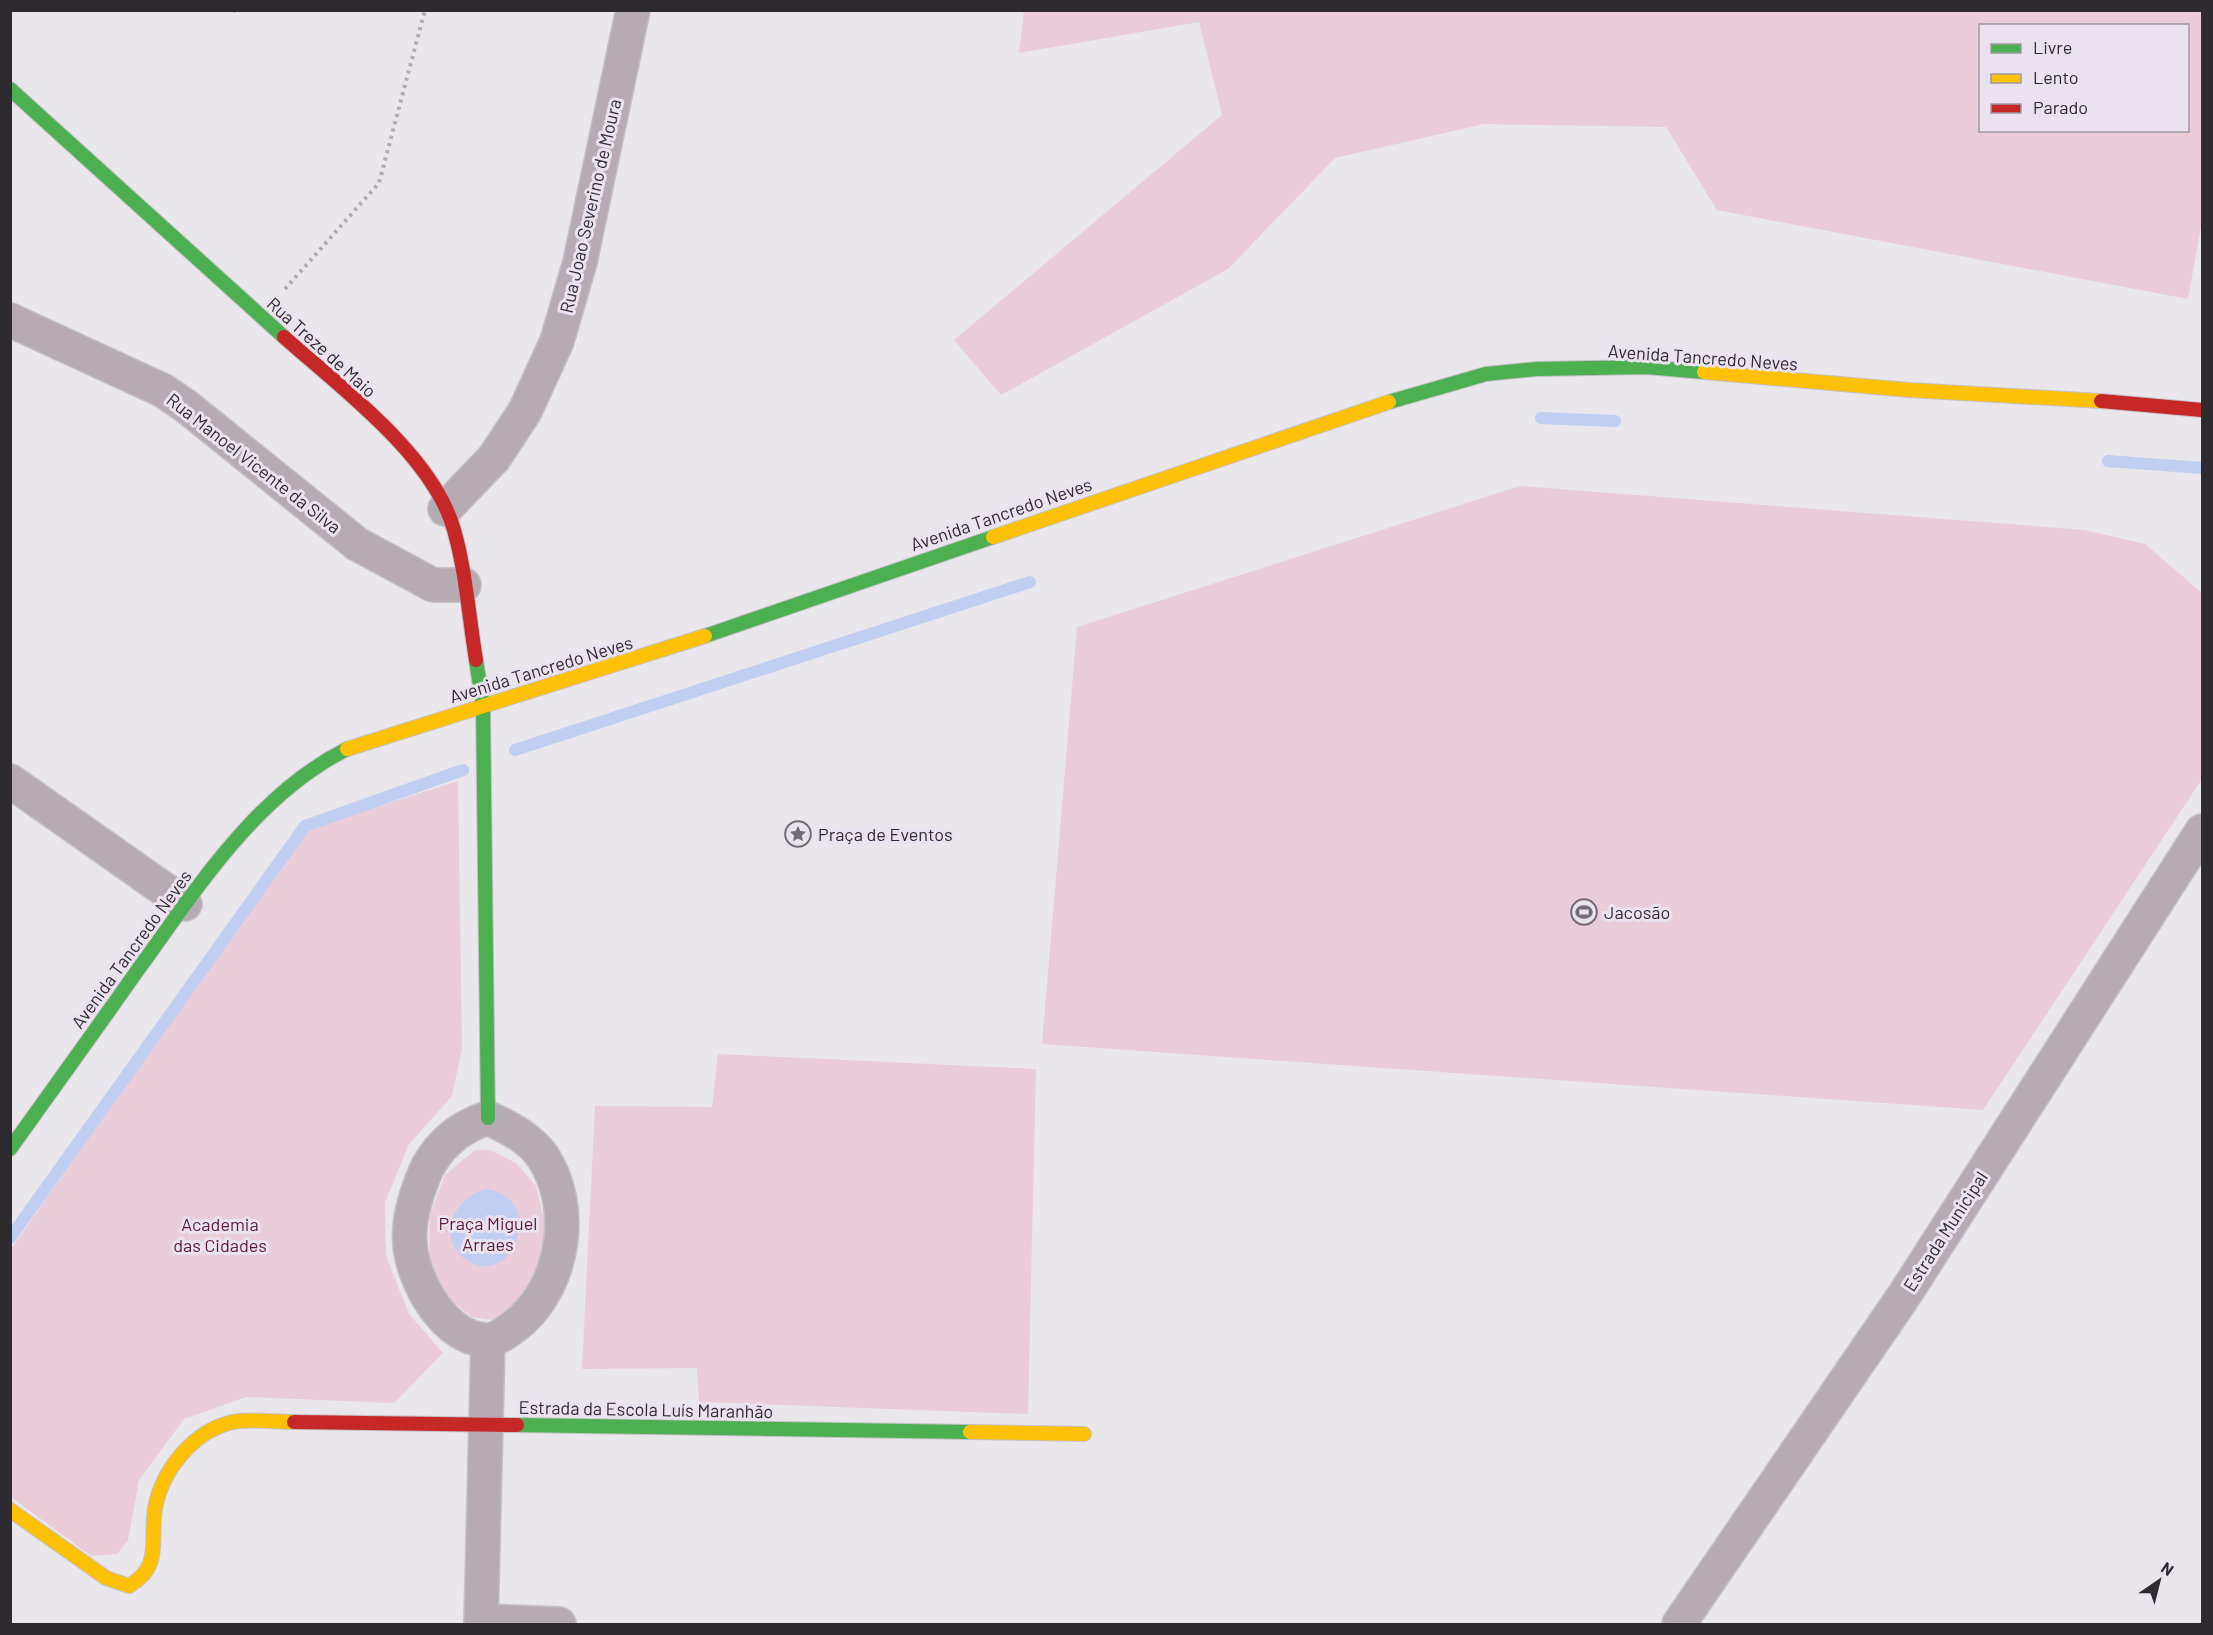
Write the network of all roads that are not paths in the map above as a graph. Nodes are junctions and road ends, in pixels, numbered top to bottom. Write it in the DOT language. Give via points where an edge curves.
graph roads {
  1 [pos="633,10"];
  2 [pos="10,89"];
  3 [pos="10,320"];
  4 [pos="2202,410"];
  5 [pos="445,509"];
  6 [pos="464,585"];
  7 [pos="483,706"];
  8 [pos="10,781"];
  9 [pos="2202,831"];
  10 [pos="185,904"];
  11 [pos="488,1118"];
  12 [pos="11,1146"];
  13 [pos="488,1340"];
  14 [pos="488,1425"];
  15 [pos="1084,1434"];
  16 [pos="10,1510"];
  17 [pos="481,1623"];
  18 [pos="559,1624"];
  19 [pos="1679,1624"];
  1 -- 5 [label="street, Rua Joao Severino de Moura" via="580,262 557,341 525,411 494,459"];
  2 -- 5 [label="street, Rua Treze de Maio" via="384,427 432,480"];
  3 -- 6 [label="street, Rua Manoel Vicente da Silva" via="164,391 357,544 433,585"];
  4 -- 7 [label="street, Avenida Tancredo Neves" via="1646,367 1486,374 1382,404 695,639"];
  5 -- 6 [label="street, Rua Treze de Maio" via="454,529"];
  6 -- 7 [label="street, Rua Treze de Maio"];
  7 -- 10 [label="street, Avenida Tancredo Neves" via="346,749 311,770 275,798"];
  7 -- 11 [label="street, Rua Treze de Maio"];
  8 -- 10 [label="street"];
  9 -- 19 [label="street, Estrada Municipal" via="1905,1294"];
  10 -- 12 [label="street, Avenida Tancredo Neves"];
  11 -- 13 [label="street" via="517,1132 542,1156 560,1197 562,1224 561,1248 547,1285 530,1312 510,1330"];
  11 -- 13 [label="street" via="468,1124 445,1143 425,1171 409,1217 418,1280 440,1318 466,1335"];
  13 -- 14 [label="street"];
  14 -- 15 [label="street, Estrada da Escola Luís Maranhão"];
  14 -- 16 [label="street, Estrada da Escola Luís Maranhão" via="238,1421 210,1430 185,1447 167,1477 155,1503 151,1567 142,1580 129,1586 106,1578"];
  14 -- 17 [label="street"];
  17 -- 18 [label="street"];
}
